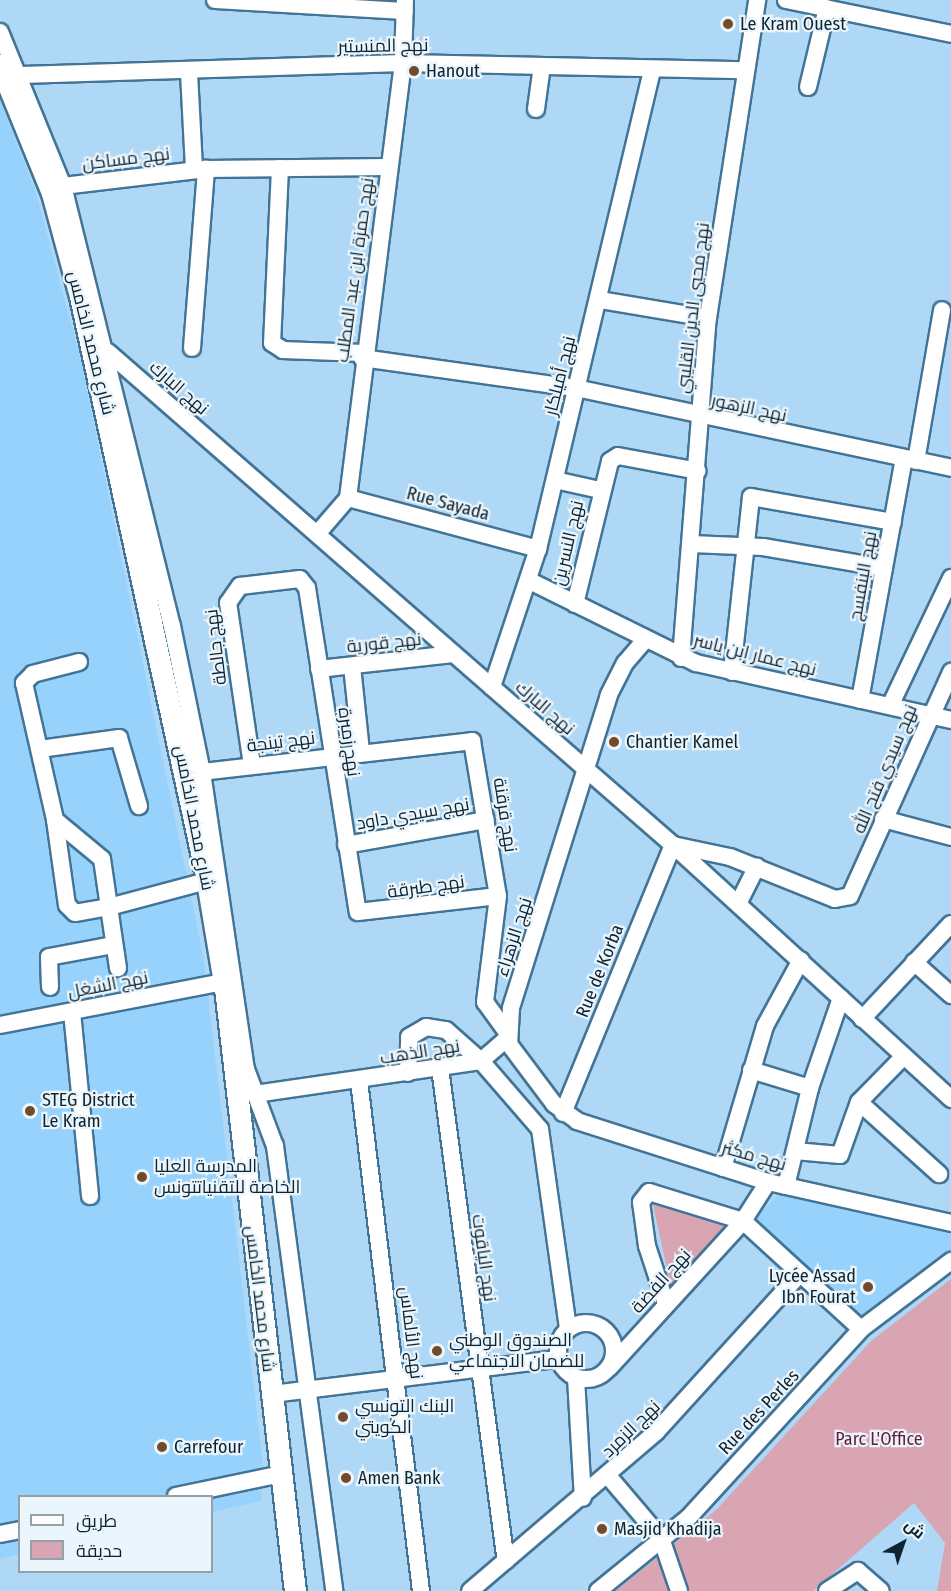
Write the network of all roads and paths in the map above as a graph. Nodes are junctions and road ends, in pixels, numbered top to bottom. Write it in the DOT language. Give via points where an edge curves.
graph roads {
  1 [pos="215,0"];
  2 [pos="757,0"];
  3 [pos="786,0"];
  4 [pos="405,5"];
  5 [pos="825,5"];
  6 [pos="0,32"];
  7 [pos="951,34"];
  8 [pos="403,63"];
  9 [pos="0,65"];
  10 [pos="542,66"];
  11 [pos="652,70"];
  12 [pos="745,70"];
  13 [pos="189,73"];
  14 [pos="21,75"];
  15 [pos="808,87"];
  16 [pos="536,109"];
  17 [pos="388,167"];
  18 [pos="280,168"];
  19 [pos="200,170"];
  20 [pos="63,186"];
  21 [pos="600,300"];
  22 [pos="942,310"];
  23 [pos="708,318"];
  24 [pos="192,348"];
  25 [pos="108,352"];
  26 [pos="363,356"];
  27 [pos="576,388"];
  28 [pos="701,418"];
  29 [pos="910,460"];
  30 [pos="951,468"];
  31 [pos="698,471"];
  32 [pos="555,480"];
  33 [pos="600,490"];
  34 [pos="348,498"];
  35 [pos="893,522"];
  36 [pos="317,534"];
  37 [pos="691,544"];
  38 [pos="742,546"];
  39 [pos="538,549"];
  40 [pos="884,568"];
  41 [pos="297,578"];
  42 [pos="951,578"];
  43 [pos="530,581"];
  44 [pos="575,604"];
  45 [pos="645,640"];
  46 [pos="453,654"];
  47 [pos="681,658"];
  48 [pos="79,662"];
  49 [pos="352,666"];
  50 [pos="319,669"];
  51 [pos="732,672"];
  52 [pos="951,672"];
  53 [pos="492,687"];
  54 [pos="860,700"];
  55 [pos="890,706"];
  56 [pos="928,715"];
  57 [pos="951,720"];
  58 [pos="471,741"];
  59 [pos="40,749"];
  60 [pos="361,752"];
  61 [pos="331,756"];
  62 [pos="252,765"];
  63 [pos="588,771"];
  64 [pos="202,772"];
  65 [pos="139,806"];
  66 [pos="883,819"];
  67 [pos="56,820"];
  68 [pos="486,820"];
  69 [pos="951,837"];
  70 [pos="346,845"];
  71 [pos="674,845"];
  72 [pos="757,866"];
  73 [pos="207,881"];
  74 [pos="498,896"];
  75 [pos="738,904"];
  76 [pos="109,907"];
  77 [pos="360,914"];
  78 [pos="951,924"];
  79 [pos="114,945"];
  80 [pos="801,960"];
  81 [pos="914,962"];
  82 [pos="118,968"];
  83 [pos="224,982"];
  84 [pos="50,987"];
  85 [pos="951,995"];
  86 [pos="841,998"];
  87 [pos="72,1012"];
  88 [pos="862,1019"];
  89 [pos="0,1025"];
  90 [pos="507,1035"];
  91 [pos="904,1056"];
  92 [pos="481,1061"];
  93 [pos="440,1068"];
  94 [pos="751,1070"];
  95 [pos="408,1073"];
  96 [pos="359,1081"];
  97 [pos="810,1088"];
  98 [pos="255,1094"];
  99 [pos="951,1099"];
  100 [pos="859,1102"];
  101 [pos="558,1108"];
  102 [pos="537,1123"];
  103 [pos="795,1151"];
  104 [pos="723,1168"];
  105 [pos="939,1174"];
  106 [pos="768,1182"];
  107 [pos="786,1186"];
  108 [pos="90,1196"];
  109 [pos="743,1221"];
  110 [pos="951,1223"];
  111 [pos="951,1261"];
  112 [pos="800,1274"];
  113 [pos="666,1304"];
  114 [pos="568,1328"];
  115 [pos="861,1329"];
  116 [pos="558,1359"];
  117 [pos="609,1368"];
  118 [pos="480,1370"];
  119 [pos="576,1378"];
  120 [pos="397,1379"];
  121 [pos="309,1390"];
  122 [pos="272,1395"];
  123 [pos="281,1474"];
  124 [pos="609,1477"];
  125 [pos="185,1495"];
  126 [pos="583,1498"];
  127 [pos="18,1530"];
  128 [pos="0,1534"];
  129 [pos="662,1538"];
  130 [pos="506,1561"];
  131 [pos="295,1591"];
  132 [pos="334,1591"];
  133 [pos="421,1591"];
  134 [pos="470,1591"];
  135 [pos="598,1591"];
  136 [pos="679,1591"];
  137 [pos="827,1591"];
  138 [pos="881,1591"];
  1 -- 4 [label="street"];
  2 -- 12 [label="street, نهج محيي الدين القليبي"];
  3 -- 5 [label="street"];
  4 -- 8 [label="street, نهج حمزة ابن عبد المطلب"];
  5 -- 7 [label="street"];
  5 -- 15 [label="street"];
  6 -- 14 [label="street"];
  8 -- 10 [label="street, نهج المنستير"];
  8 -- 13 [label="street, نهج المنستير"];
  8 -- 17 [label="street, نهج حمزة ابن عبد المطلب"];
  9 -- 73 [label="main road, شارع محمد الخامس" via="52,193 80,296"];
  10 -- 11 [label="street, نهج المنستير"];
  10 -- 16 [label="street"];
  11 -- 12 [label="street, نهج المنستير"];
  11 -- 21 [label="street, نهج أميلكار"];
  12 -- 23 [label="street, نهج محيي الدين القليبي"];
  13 -- 14 [label="street, نهج المنستير"];
  13 -- 19 [label="street"];
  14 -- 20 [label="street"];
  17 -- 18 [label="street, نهج مساكن"];
  17 -- 26 [label="street, نهج حمزة ابن عبد المطلب"];
  18 -- 19 [label="street, نهج مساكن"];
  18 -- 26 [label="street, نهج الزهور" via="272,344 283,350"];
  19 -- 20 [label="street, نهج مساكن"];
  19 -- 24 [label="street"];
  20 -- 25 [label="street"];
  21 -- 23 [label="street"];
  21 -- 27 [label="street, نهج أميلكار"];
  22 -- 29 [label="street, نهج البنفسج"];
  23 -- 28 [label="street, نهج محيي الدين القليبي"];
  25 -- 36 [label="street, نهج البارك"];
  25 -- 64 [label="street"];
  26 -- 27 [label="street, نهج الزهور"];
  26 -- 34 [label="street, نهج حمزة ابن عبد المطلب"];
  27 -- 28 [label="street, نهج الزهور"];
  27 -- 32 [label="street, نهج أميلكار"];
  28 -- 29 [label="street, نهج الزهور"];
  28 -- 31 [label="street, نهج محيي الدين القليبي"];
  29 -- 30 [label="street, نهج الزهور"];
  29 -- 35 [label="street, نهج البنفسج"];
  31 -- 33 [label="street, نهج النسرين" via="618,456 608,465"];
  31 -- 37 [label="street, نهج محيي الدين القليبي"];
  32 -- 33 [label="street"];
  32 -- 39 [label="street, نهج أميلكار"];
  33 -- 44 [label="street, نهج النسرين"];
  34 -- 36 [label="street"];
  34 -- 39 [label="street, Rue Sayada"];
  35 -- 38 [label="street" via="755,496 747,505"];
  35 -- 40 [label="street, نهج البنفسج"];
  36 -- 46 [label="street, نهج البارك"];
  37 -- 38 [label="street"];
  37 -- 47 [label="street, نهج محيي الدين القليبي"];
  38 -- 40 [label="street"];
  38 -- 51 [label="street" via="741,618"];
  39 -- 43 [label="street, نهج أميلكار"];
  40 -- 54 [label="street, نهج البنفسج"];
  41 -- 50 [label="street, نهج زمبرة" via="307,588"];
  41 -- 62 [label="street, نهج جالطة" via="240,586 228,603"];
  42 -- 55 [label="street"];
  43 -- 44 [label="street, نهج عمار إبن ياسر"];
  43 -- 53 [label="street, نهج أميلكار"];
  44 -- 45 [label="street, نهج عمار إبن ياسر"];
  45 -- 47 [label="street, نهج عمار إبن ياسر"];
  45 -- 63 [label="street, نهج الزهراء" via="616,678"];
  46 -- 49 [label="street, نهج قورية"];
  46 -- 53 [label="street, نهج البارك"];
  47 -- 51 [label="street, نهج عمار إبن ياسر"];
  48 -- 59 [label="street" via="33,674 24,683"];
  49 -- 50 [label="street, نهج قورية"];
  49 -- 60 [label="street"];
  50 -- 61 [label="street, نهج زمبرة"];
  51 -- 54 [label="street, نهج عمار إبن ياسر"];
  52 -- 56 [label="street, نهج سيدي فتح الله"];
  53 -- 63 [label="street, نهج البارك"];
  54 -- 55 [label="street, نهج عمار إبن ياسر"];
  55 -- 56 [label="street, نهج عمار إبن ياسر"];
  56 -- 57 [label="street, نهج عمار إبن ياسر"];
  56 -- 66 [label="street, نهج سيدي فتح الله"];
  58 -- 60 [label="street, نهج تينجة"];
  58 -- 68 [label="street, نهج قرقنة"];
  59 -- 65 [label="street" via="119,738"];
  59 -- 67 [label="street"];
  60 -- 61 [label="street, نهج تينجة"];
  61 -- 62 [label="street, نهج تينجة"];
  61 -- 70 [label="street, نهج زمبرة"];
  62 -- 64 [label="street, نهج تينجة"];
  63 -- 71 [label="street, نهج البارك"];
  63 -- 90 [label="street, نهج الزهراء"];
  64 -- 98 [label="street" via="245,1065"];
  66 -- 69 [label="street"];
  66 -- 72 [label="street, نهج سيدي فتح الله" via="850,896 835,900"];
  67 -- 76 [label="street" via="102,859"];
  67 -- 76 [label="street" via="70,910"];
  68 -- 70 [label="street, نهج سيدي داود"];
  68 -- 74 [label="street, نهج قرقنة"];
  70 -- 77 [label="street, نهج زمبرة"];
  71 -- 72 [label="street"];
  71 -- 75 [label="street, نهج البارك"];
  71 -- 101 [label="street, Rue de Korba"];
  72 -- 75 [label="street"];
  73 -- 76 [label="street"];
  73 -- 83 [label="main road, شارع محمد الخامس"];
  74 -- 77 [label="street, نهج طبرقة"];
  74 -- 90 [label="street, نهج قرقنة" via="485,998"];
  75 -- 80 [label="street, نهج البارك"];
  76 -- 79 [label="street"];
  78 -- 81 [label="street"];
  79 -- 82 [label="street"];
  79 -- 84 [label="street" via="48,957"];
  80 -- 86 [label="street, نهج البارك"];
  80 -- 94 [label="street" via="765,1026"];
  81 -- 85 [label="street"];
  81 -- 88 [label="street"];
  83 -- 87 [label="street, نهج الشغل"];
  83 -- 122 [label="main road, شارع محمد الخامس"];
  86 -- 88 [label="street, نهج البارك"];
  86 -- 97 [label="street"];
  87 -- 89 [label="street, نهج الشغل"];
  87 -- 108 [label="street"];
  88 -- 91 [label="street, نهج البارك"];
  90 -- 92 [label="street"];
  90 -- 101 [label="street"];
  91 -- 99 [label="street, نهج البارك"];
  91 -- 100 [label="street"];
  92 -- 93 [label="street, نهج الذهب"];
  92 -- 95 [label="street" via="446,1030 426,1027 409,1037"];
  92 -- 102 [label="street, نهج الذهب"];
  93 -- 95 [label="street, نهج الذهب"];
  93 -- 118 [label="street, نهج الياقوت"];
  94 -- 97 [label="street"];
  94 -- 104 [label="street"];
  95 -- 96 [label="street, نهج الذهب"];
  96 -- 98 [label="street, نهج الذهب"];
  96 -- 120 [label="street, نهج الألماس"];
  97 -- 103 [label="street"];
  98 -- 121 [label="street" via="275,1146"];
  100 -- 103 [label="street" via="840,1155"];
  100 -- 105 [label="street"];
  101 -- 102 [label="street, Rue de Korba"];
  101 -- 104 [label="street, نهج مكثر"];
  102 -- 114 [label="street"];
  103 -- 107 [label="street"];
  104 -- 106 [label="street, نهج مكثر"];
  106 -- 107 [label="street, نهج مكثر"];
  106 -- 109 [label="street, نهج الفضة"];
  107 -- 110 [label="street, نهج مكثر"];
  109 -- 112 [label="street"];
  109 -- 113 [label="street, نهج الفضة"];
  109 -- 113 [label="street" via="655,1191 644,1196 646,1246"];
  111 -- 115 [label="street, Rue des Perles"];
  112 -- 115 [label="street"];
  112 -- 124 [label="street, نهج الزمرد" via="697,1392"];
  113 -- 117 [label="street, نهج الفضة"];
  114 -- 116 [label="street" via="558,1342"];
  114 -- 117 [label="street" via="583,1322 605,1330 615,1353"];
  115 -- 129 [label="street, Rue des Perles" via="695,1511"];
  116 -- 118 [label="street"];
  116 -- 119 [label="street"];
  117 -- 119 [label="street" via="598,1377"];
  118 -- 120 [label="street"];
  118 -- 130 [label="street, نهج الياقوت"];
  119 -- 126 [label="street"];
  120 -- 121 [label="street"];
  120 -- 133 [label="street, نهج الألماس"];
  121 -- 122 [label="street"];
  121 -- 132 [label="street"];
  122 -- 123 [label="main road, شارع محمد الخامس"];
  123 -- 125 [label="street"];
  123 -- 131 [label="main road, شارع محمد الخامس"];
  124 -- 126 [label="street, نهج الزمرد"];
  124 -- 129 [label="street"];
  126 -- 130 [label="street, نهج الزمرد"];
  127 -- 128 [label="street"];
  129 -- 135 [label="street, Rue des Perles"];
  129 -- 136 [label="street"];
  130 -- 134 [label="street, نهج الزمرد"];
  137 -- 138 [label="street" via="858,1571"];
}
